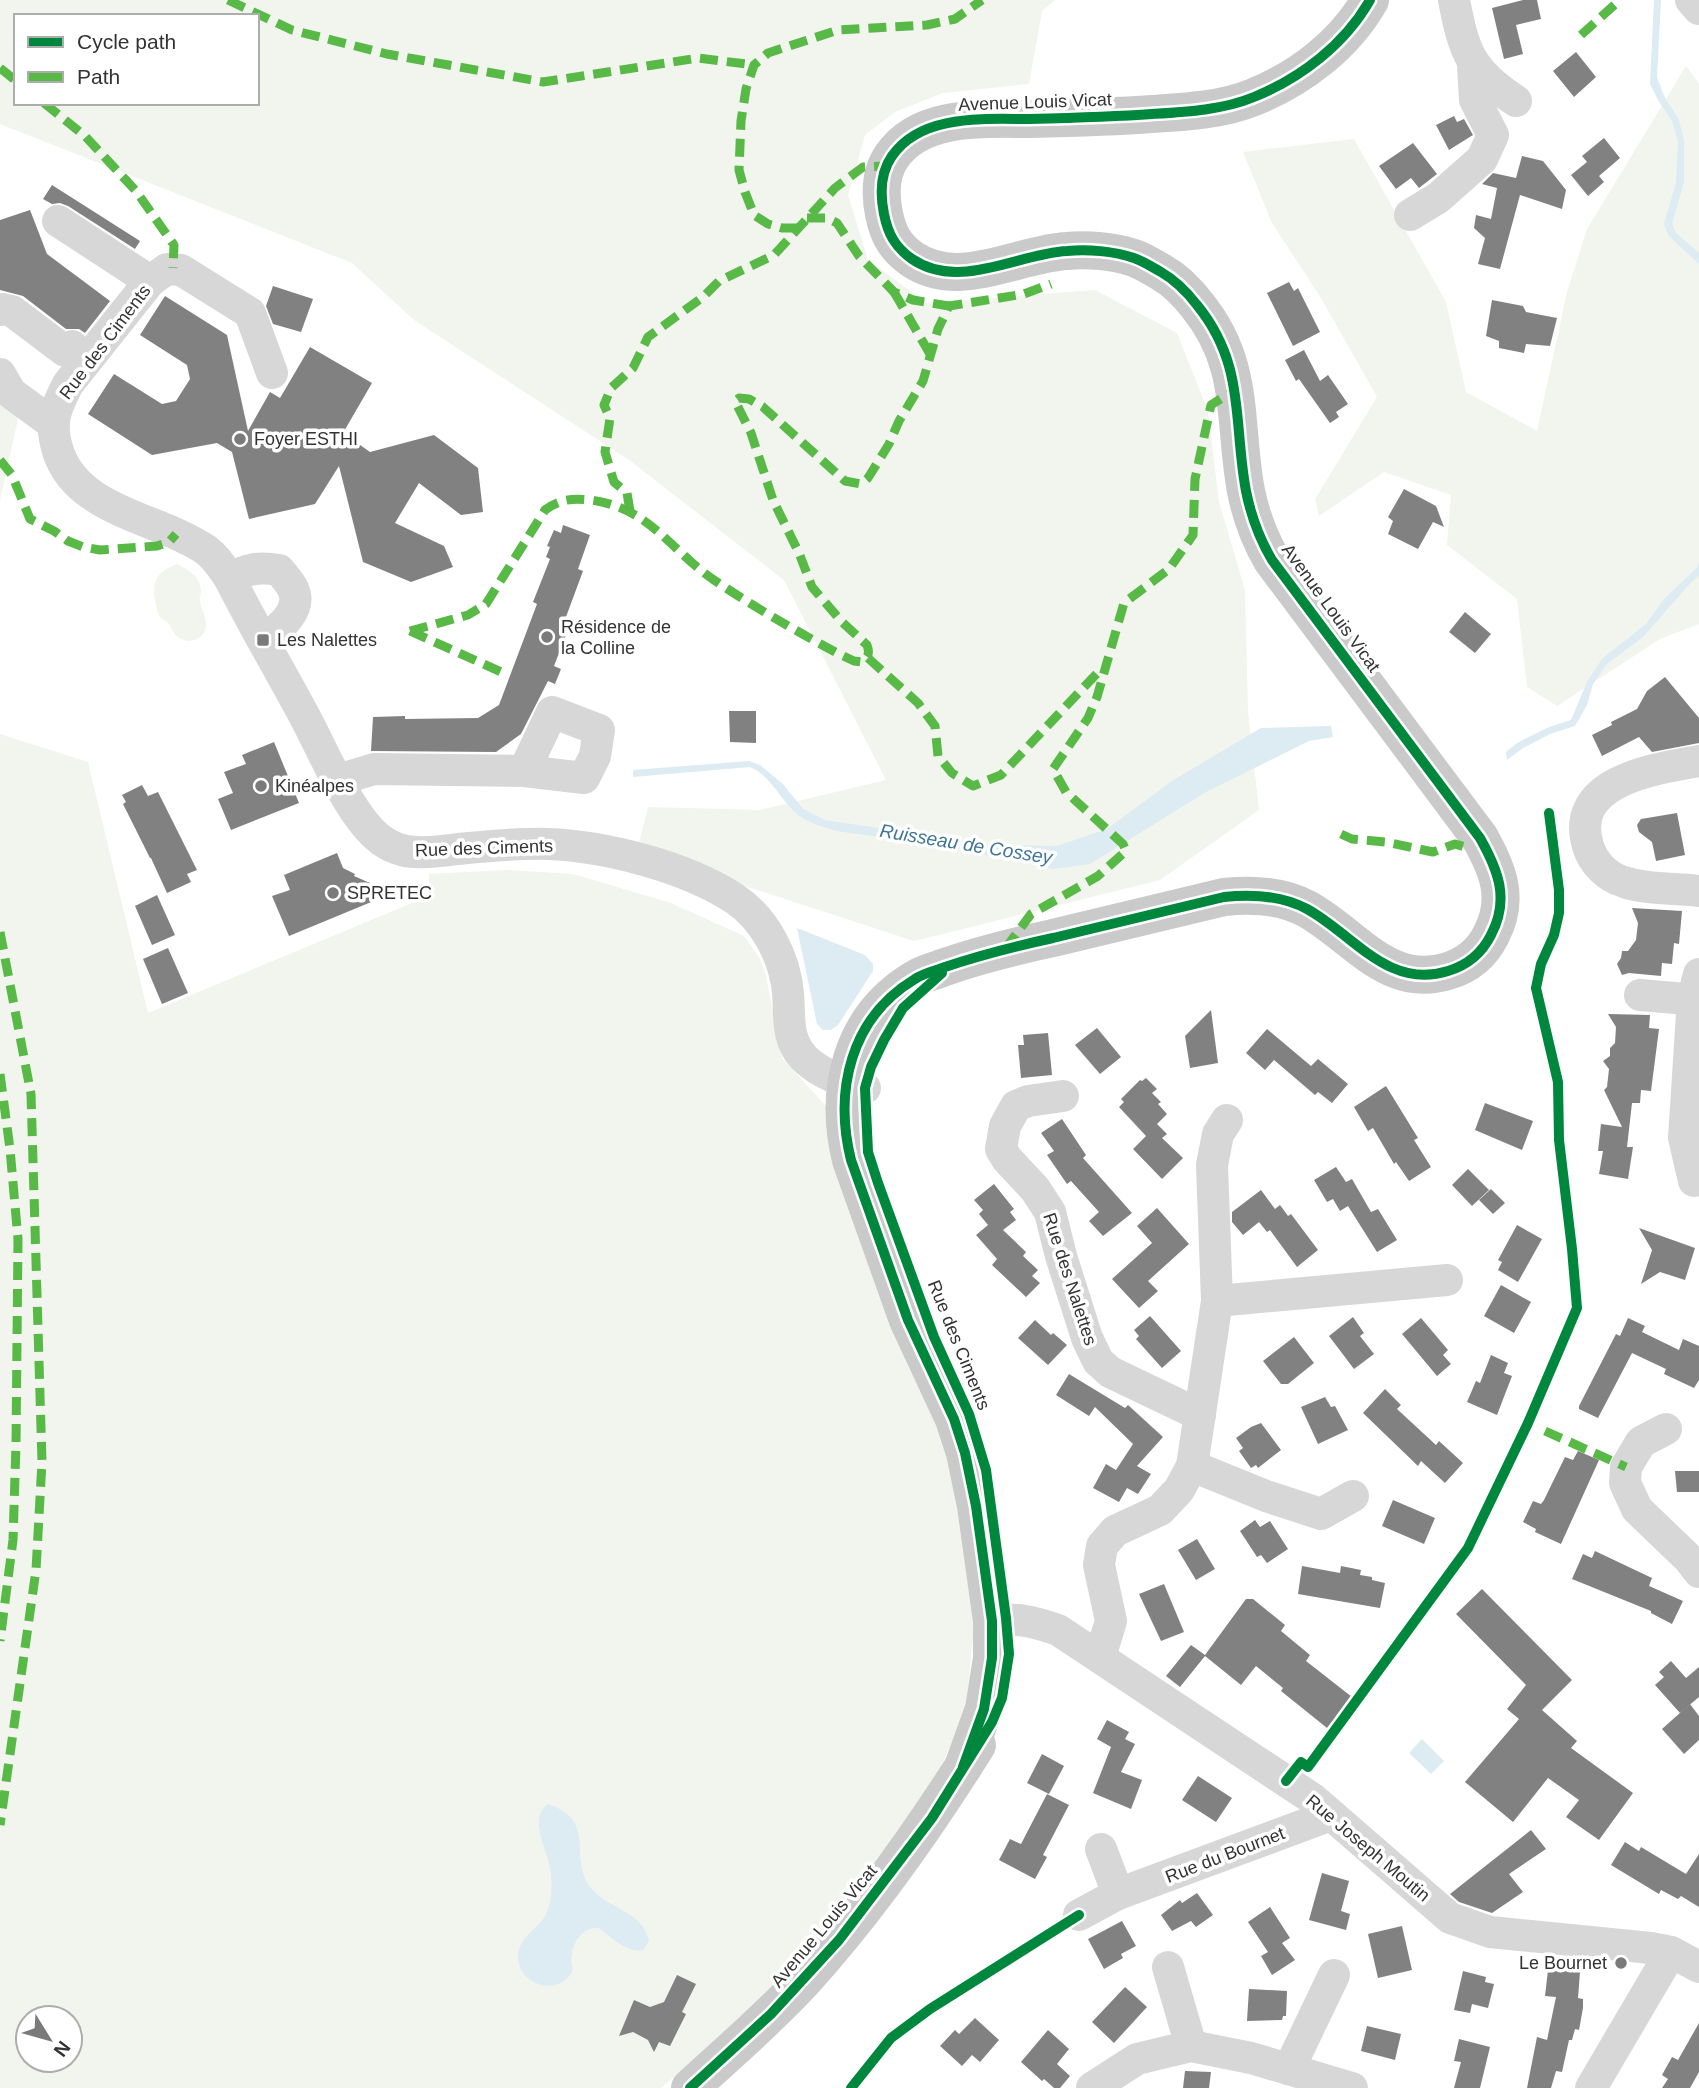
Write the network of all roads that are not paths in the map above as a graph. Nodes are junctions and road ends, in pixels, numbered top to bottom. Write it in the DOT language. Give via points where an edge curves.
graph roads {
  1 [pos="1370,0"];
  2 [pos="1454,0"];
  3 [pos="1692,0"];
  4 [pos="1699,9"];
  5 [pos="1473,65"];
  6 [pos="1516,101"];
  7 [pos="1410,215"];
  8 [pos="58,221"];
  9 [pos="150,281"];
  10 [pos="271,373"];
  11 [pos="0,374"];
  12 [pos="52,423"];
  13 [pos="230,579"];
  14 [pos="263,640"];
  15 [pos="1699,761"];
  16 [pos="524,771"];
  17 [pos="338,780"];
  18 [pos="1699,891"];
  19 [pos="1697,990"];
  20 [pos="1640,995"];
  21 [pos="856,1085"];
  22 [pos="1063,1096"];
  23 [pos="1227,1120"];
  24 [pos="1695,1181"];
  25 [pos="1447,1280"];
  26 [pos="1217,1301"];
  27 [pos="1200,1415"];
  28 [pos="1666,1430"];
  29 [pos="1192,1466"];
  30 [pos="1353,1496"];
  31 [pos="1699,1573"];
  32 [pos="999,1620"];
  33 [pos="1100,1657"];
  34 [pos="1331,1815"];
  35 [pos="1101,1849"];
  36 [pos="1118,1894"];
  37 [pos="1079,1915"];
  38 [pos="1671,1952"];
  39 [pos="1168,1967"];
  40 [pos="1699,1967"];
  41 [pos="1334,1975"];
  42 [pos="1191,2046"];
  43 [pos="1289,2069"];
  44 [pos="690,2088"];
  45 [pos="1092,2088"];
  46 [pos="1352,2088"];
  47 [pos="1591,2088"];
  1 -- 21 [label="main road, Avenue Louis Vicat" via="1336,44 1297,75 1253,98 1197,111 943,123 906,139 886,166 880,194 887,232 897,247 940,272 973,272 1067,251 1097,252 1133,257 1187,291 1225,347 1236,389 1254,526 1272,560 1480,838 1496,866 1501,896 1494,931 1474,959 1441,974 1419,975 1380,963 1306,908 1247,895 1035,942 952,965 903,1008"];
  2 -- 5 [label="street" via="1461,37"];
  3 -- 4 [label="street"];
  5 -- 6 [label="street" via="1491,85"];
  5 -- 7 [label="street" via="1475,100 1493,135 1482,159"];
  8 -- 9 [label="street"];
  9 -- 10 [label="street, Rue des Ciments" via="167,269 181,270 250,313"];
  9 -- 12 [label="street, Rue des Ciments" via="68,384"];
  11 -- 12 [label="street" via="11,393"];
  12 -- 13 [label="street, Rue des Ciments" via="61,462 76,482 101,501 205,550"];
  13 -- 14 [label="street, Rue des Ciments"];
  13 -- 14 [label="street" via="260,567 279,570 293,587 292,614"];
  14 -- 17 [label="street, Rue des Ciments"];
  15 -- 18 [label="street" via="1652,770 1609,786 1597,797 1585,826 1590,853 1609,876 1641,886"];
  16 -- 17 [label="street" via="374,769"];
  17 -- 21 [label="street, Rue des Ciments" via="366,826 397,849 415,852 549,844 600,851 715,887 737,900 768,933 788,992 789,1029 795,1046 815,1068"];
  19 -- 20 [label="street"];
  19 -- 24 [label="street" via="1684,1138"];
  21 -- 32 [label="main road, Rue des Ciments" via="878,1183 981,1450"];
  22 -- 27 [label="street, Rue des Nalettes" via="1016,1105 1005,1126 1001,1149 1050,1212 1083,1326 1098,1361 1110,1372"];
  23 -- 26 [label="street" via="1218,1134 1212,1165"];
  25 -- 26 [label="street"];
  26 -- 27 [label="street"];
  27 -- 29 [label="street"];
  28 -- 31 [label="street" via="1641,1442 1626,1467 1625,1483 1637,1509"];
  29 -- 30 [label="street" via="1321,1514"];
  29 -- 33 [label="street" via="1179,1490 1160,1510 1115,1531 1102,1546 1099,1565 1111,1621"];
  32 -- 33 [label="street, Rue Joseph Moutin" via="1031,1620 1058,1630"];
  32 -- 44 [label="main road, Avenue Louis Vicat" via="984,1709 963,1767 910,1848 839,1940 771,2014"];
  33 -- 34 [label="street, Rue Joseph Moutin"];
  34 -- 36 [label="street, Rue du Bournet"];
  34 -- 38 [label="street, Rue Joseph Moutin" via="1450,1918 1490,1932"];
  35 -- 36 [label="street"];
  36 -- 37 [label="street, Rue du Bournet"];
  38 -- 40 [label="street, Rue Joseph Moutin"];
  38 -- 47 [label="street"];
  39 -- 42 [label="street"];
  41 -- 43 [label="street"];
  42 -- 43 [label="street"];
  42 -- 45 [label="street" via="1137,2059"];
  43 -- 46 [label="street"];
}
